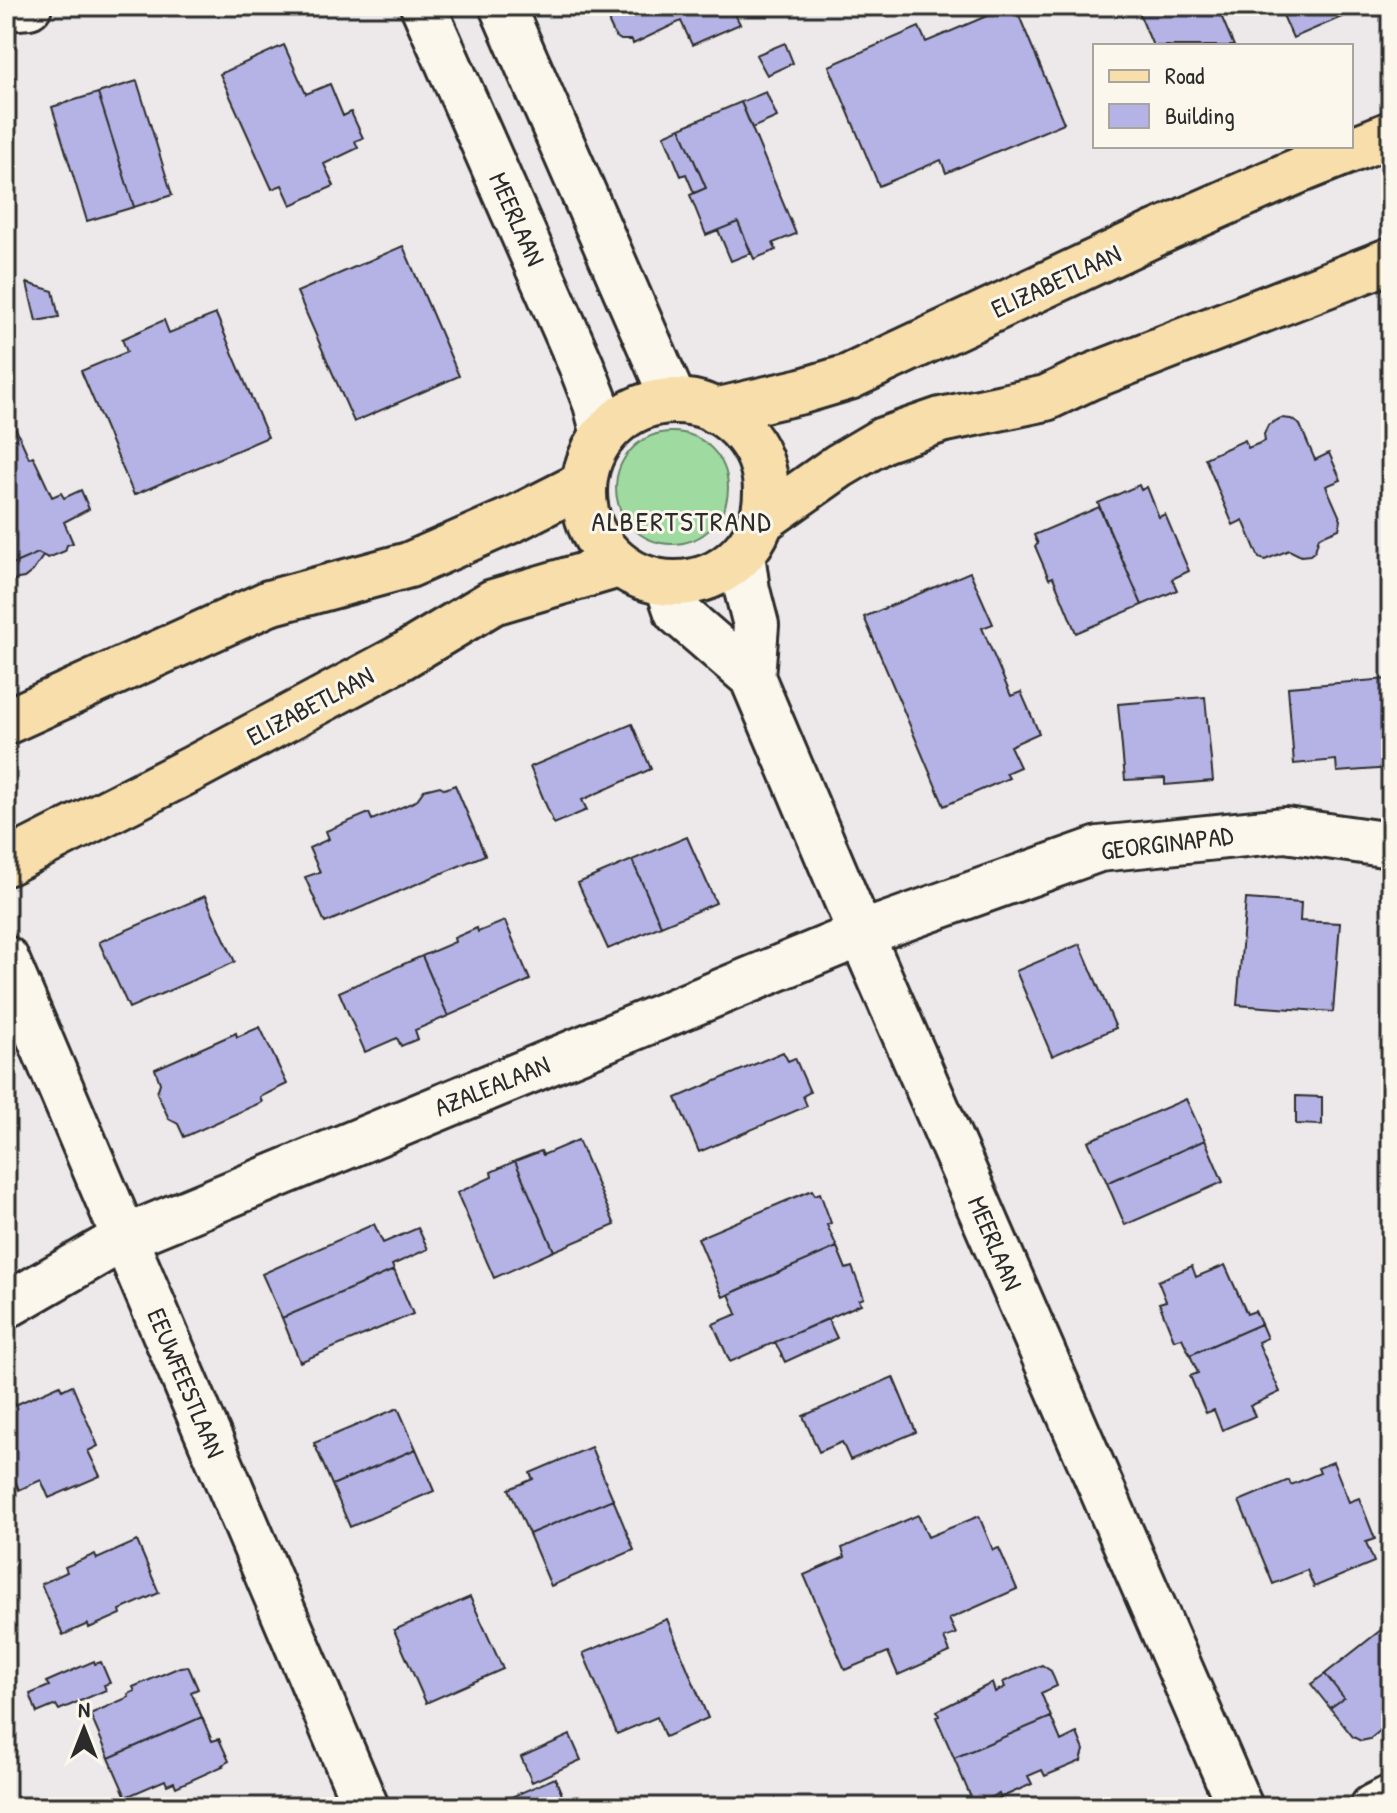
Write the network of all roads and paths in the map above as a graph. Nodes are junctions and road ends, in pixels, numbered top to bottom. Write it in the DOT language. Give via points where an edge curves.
graph roads {
  1 [pos="29,6"];
  2 [pos="423,6"];
  3 [pos="502,6"];
  4 [pos="6,8"];
  5 [pos="1391,134"];
  6 [pos="1391,260"];
  7 [pos="695,406"];
  8 [pos="604,435"];
  9 [pos="581,485"];
  10 [pos="751,538"];
  11 [pos="619,565"];
  12 [pos="667,583"];
  13 [pos="752,677"];
  14 [pos="6,722"];
  15 [pos="1391,845"];
  16 [pos="6,863"];
  17 [pos="861,934"];
  18 [pos="6,959"];
  19 [pos="124,1238"];
  20 [pos="6,1306"];
  21 [pos="1391,1798"];
  22 [pos="366,1807"];
  23 [pos="1240,1807"];
  24 [pos="1373,1807"];
  1 -- 4 [label="street"];
  2 -- 8 [label="street, MEERLAAN" via="581,365"];
  3 -- 7 [label="street"];
  5 -- 7 [label="main road, ELIZABETLAAN" via="1152,235 849,377"];
  6 -- 10 [label="main road" via="1046,398 941,420 883,440 839,466"];
  7 -- 8 [label="main road, ELIZABETLAAN" via="648,405 624,416"];
  7 -- 10 [label="main road" via="737,425 753,446 766,496"];
  8 -- 9 [label="main road, ELIZABETLAAN"];
  9 -- 11 [label="main road" via="588,519 600,544"];
  9 -- 14 [label="main road" via="409,565 269,603"];
  10 -- 12 [label="main road" via="721,571 695,581"];
  10 -- 13 [label="street, MEERLAAN" via="747,590 756,625"];
  11 -- 12 [label="main road" via="642,578"];
  11 -- 16 [label="main road, ELIZABETLAAN" via="493,602 208,761"];
  12 -- 13 [label="street, MEERLAAN" via="677,612"];
  13 -- 17 [label="street, MEERLAAN"];
  15 -- 17 [label="street, GEORGINAPAD" via="1285,830 1099,849"];
  17 -- 19 [label="street, AZALEALAAN"];
  17 -- 23 [label="street, MEERLAAN"];
  18 -- 19 [label="street, EEUWFEESTLAAN"];
  19 -- 20 [label="street, AZALEALAAN"];
  19 -- 22 [label="street, EEUWFEESTLAAN"];
  21 -- 24 [label="street"];
}
